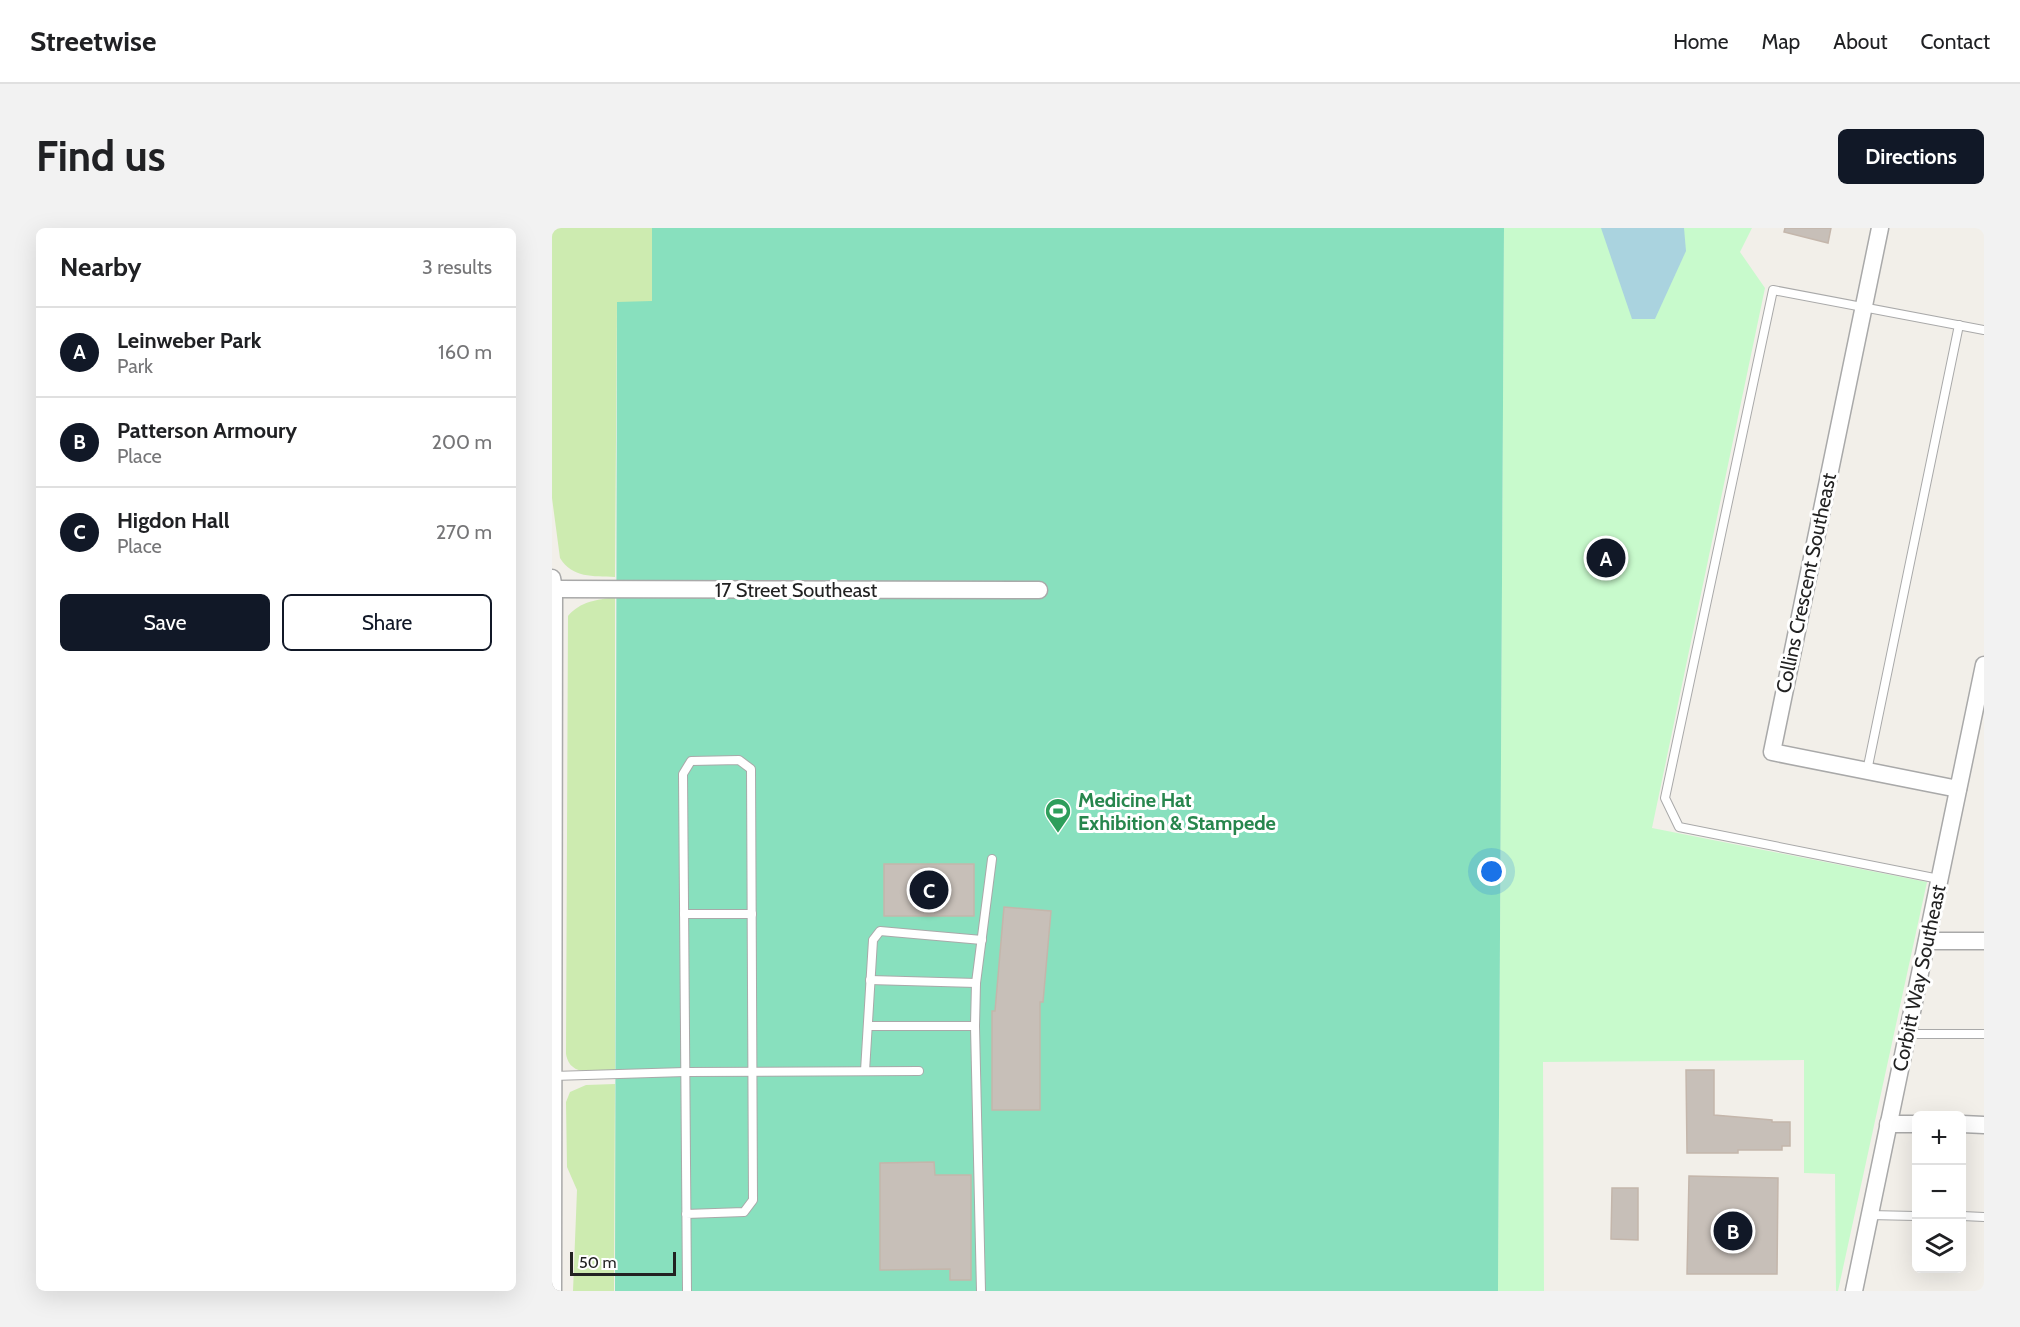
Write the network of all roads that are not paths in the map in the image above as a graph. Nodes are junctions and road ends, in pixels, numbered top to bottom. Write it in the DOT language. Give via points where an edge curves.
graph roads {
  1 [pos="1880,228"];
  2 [pos="1864,307"];
  3 [pos="1959,325"];
  4 [pos="1984,330"];
  5 [pos="553,585"];
  6 [pos="1039,590"];
  7 [pos="1984,665"];
  8 [pos="1867,771"];
  9 [pos="1958,789"];
  10 [pos="992,859"];
  11 [pos="1939,879"];
  12 [pos="684,914"];
  13 [pos="752,914"];
  14 [pos="982,940"];
  15 [pos="1927,940"];
  16 [pos="1984,941"];
  17 [pos="870,980"];
  18 [pos="976,983"];
  19 [pos="868,1026"];
  20 [pos="975,1026"];
  21 [pos="1907,1034"];
  22 [pos="1984,1034"];
  23 [pos="865,1071"];
  24 [pos="919,1071"];
  25 [pos="685,1072"];
  26 [pos="752,1072"];
  27 [pos="553,1076"];
  28 [pos="1888,1124"];
  29 [pos="1912,1124"];
  30 [pos="1966,1125"];
  31 [pos="1984,1125"];
  32 [pos="686,1214"];
  33 [pos="1869,1215"];
  34 [pos="1912,1216"];
  35 [pos="1966,1216"];
  36 [pos="1984,1216"];
  37 [pos="553,1291"];
  38 [pos="687,1291"];
  39 [pos="981,1291"];
  40 [pos="1854,1291"];
  1 -- 2 [label="street, Collins Crescent Southeast"];
  2 -- 3 [label="lane"];
  2 -- 8 [label="street, Collins Crescent Southeast" via="1772,752"];
  2 -- 11 [label="lane" via="1773,290 1665,798 1679,827"];
  3 -- 4 [label="lane"];
  3 -- 8 [label="lane"];
  5 -- 6 [label="street, 17 Street Southeast"];
  5 -- 27 [label="street"];
  7 -- 9 [label="street, Corbitt Way Southeast"];
  8 -- 9 [label="street, Collins Crescent Southeast"];
  9 -- 11 [label="street, Corbitt Way Southeast"];
  10 -- 14 [label="lane"];
  11 -- 15 [label="street, Corbitt Way Southeast"];
  12 -- 13 [label="lane"];
  12 -- 13 [label="lane" via="683,774 691,761 739,760 751,770"];
  12 -- 25 [label="lane"];
  13 -- 26 [label="lane"];
  14 -- 17 [label="lane" via="880,931 873,940"];
  14 -- 18 [label="lane"];
  15 -- 16 [label="street"];
  15 -- 21 [label="street, Corbitt Way Southeast"];
  17 -- 18 [label="lane"];
  17 -- 19 [label="lane"];
  18 -- 20 [label="lane"];
  19 -- 20 [label="lane"];
  19 -- 23 [label="lane"];
  20 -- 39 [label="lane"];
  21 -- 22 [label="lane"];
  21 -- 28 [label="street, Corbitt Way Southeast"];
  23 -- 24 [label="lane"];
  23 -- 26 [label="lane"];
  25 -- 26 [label="lane"];
  25 -- 27 [label="lane"];
  25 -- 32 [label="lane"];
  26 -- 32 [label="lane" via="753,1200 744,1212"];
  27 -- 37 [label="street"];
  28 -- 29 [label="street"];
  28 -- 33 [label="street, Corbitt Way Southeast"];
  30 -- 31 [label="street"];
  32 -- 38 [label="lane"];
  33 -- 34 [label="lane"];
  33 -- 40 [label="street, Corbitt Way Southeast"];
  35 -- 36 [label="lane"];
}
